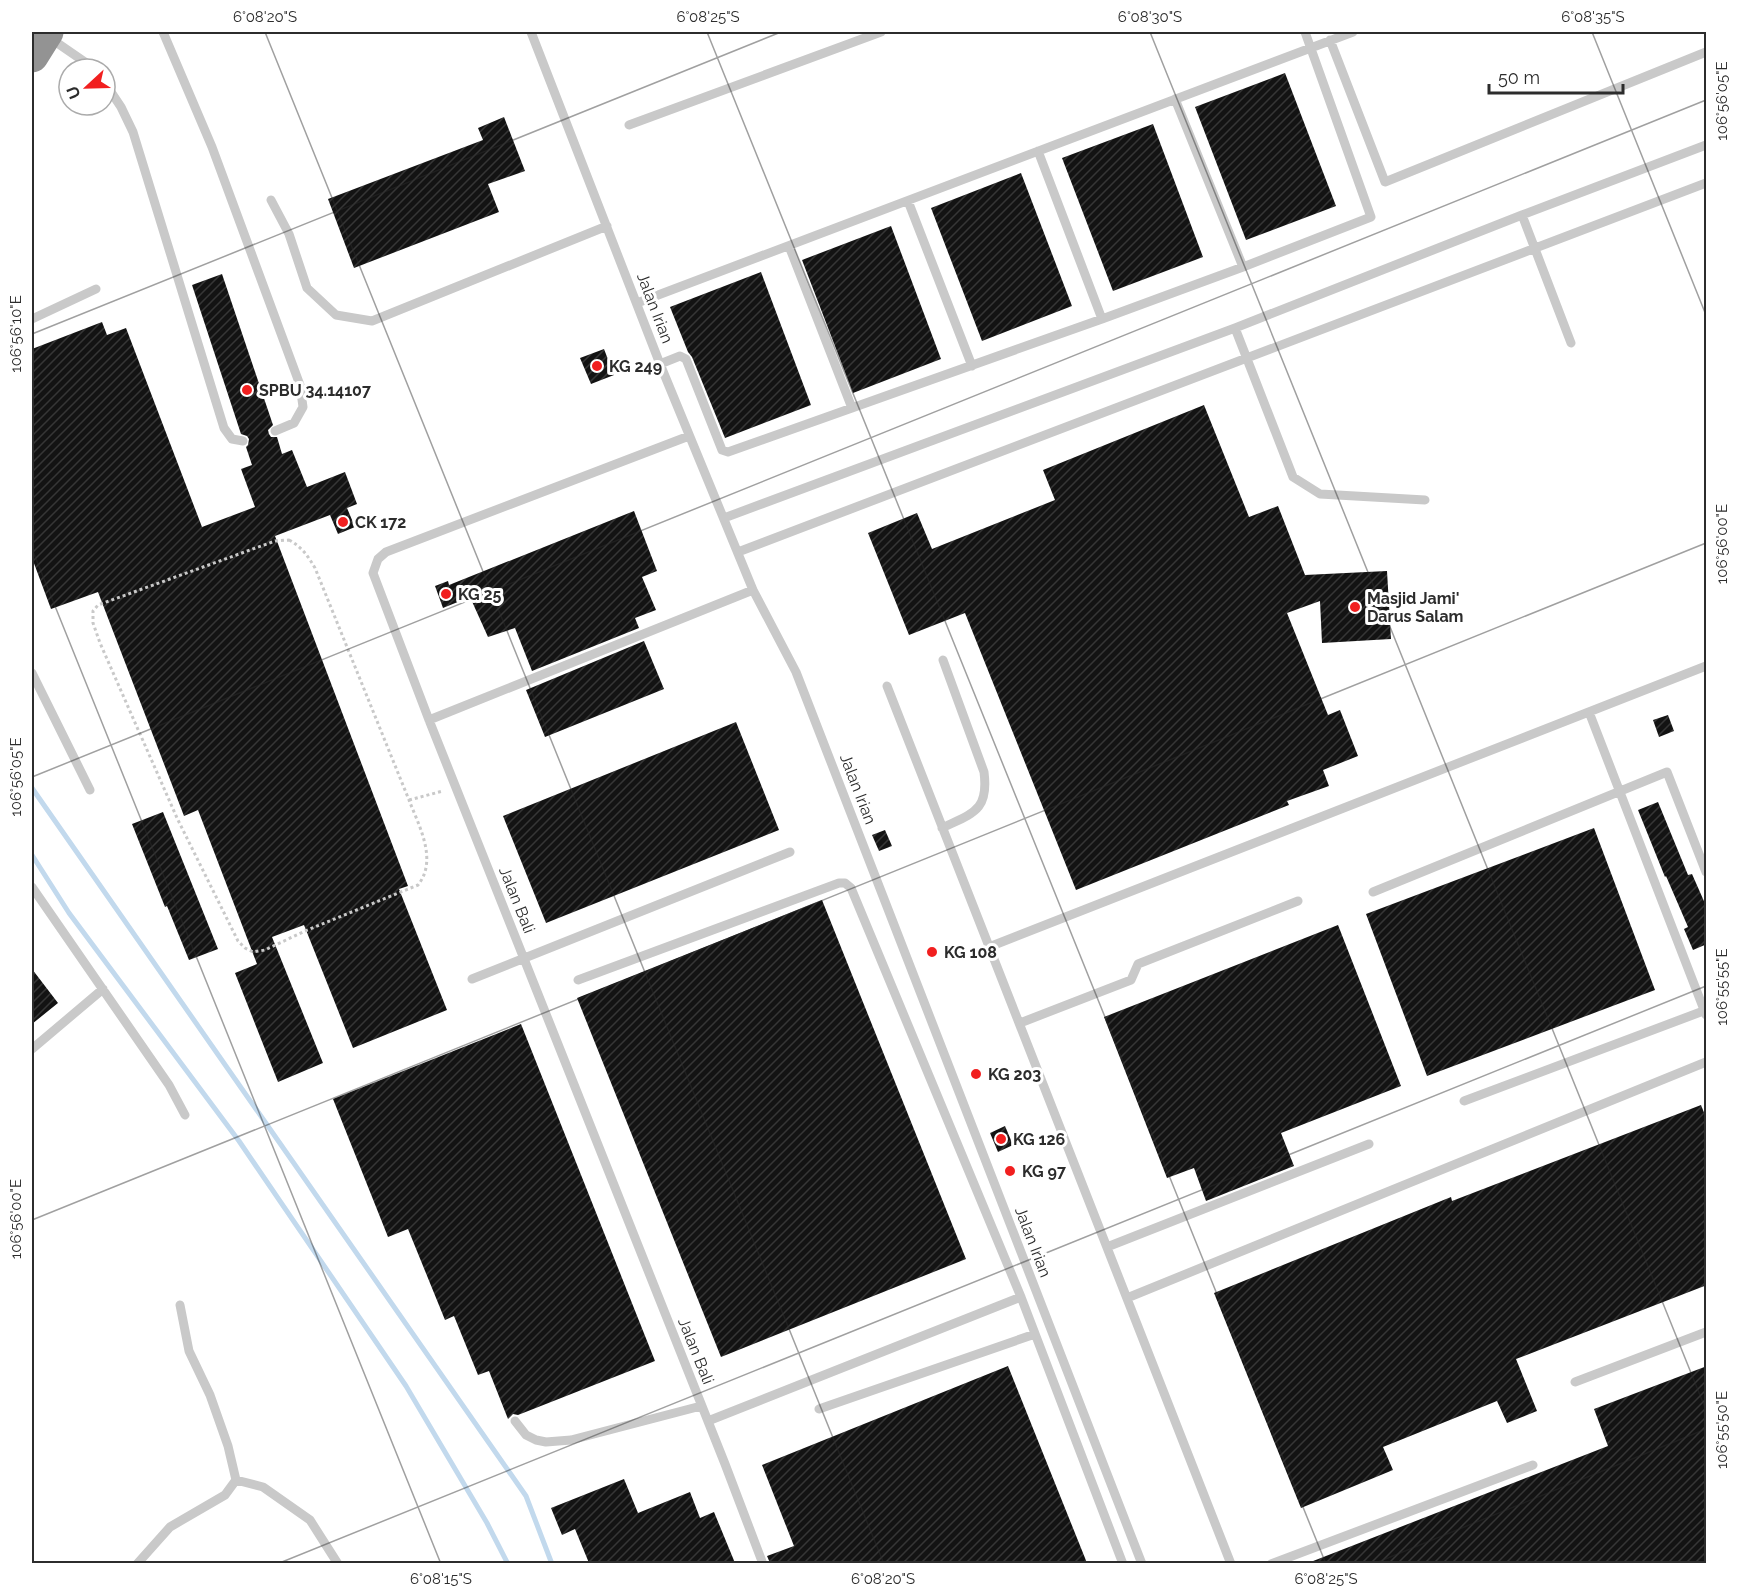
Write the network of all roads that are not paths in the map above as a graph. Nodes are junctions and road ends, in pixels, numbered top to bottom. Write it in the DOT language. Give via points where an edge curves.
graph roads {
  1 [pos="164,32"];
  2 [pos="531,32"];
  3 [pos="881,32"];
  4 [pos="1305,32"];
  5 [pos="1353,32"];
  6 [pos="1330,40"];
  7 [pos="48,43"];
  8 [pos="1310,48"];
  9 [pos="1707,52"];
  10 [pos="73,57"];
  11 [pos="1175,99"];
  12 [pos="117,101"];
  13 [pos="629,125"];
  14 [pos="1707,145"];
  15 [pos="1038,151"];
  16 [pos="1707,183"];
  17 [pos="271,200"];
  18 [pos="908,201"];
  19 [pos="1522,215"];
  20 [pos="606,226"];
  21 [pos="789,246"];
  22 [pos="1535,248"];
  23 [pos="1243,267"];
  24 [pos="96,289"];
  25 [pos="638,303"];
  26 [pos="32,319"];
  27 [pos="1102,319"];
  28 [pos="1236,328"];
  29 [pos="1571,343"];
  30 [pos="1247,358"];
  31 [pos="660,364"];
  32 [pos="972,366"];
  33 [pos="852,408"];
  34 [pos="275,431"];
  35 [pos="689,436"];
  36 [pos="243,441"];
  37 [pos="1425,500"];
  38 [pos="724,518"];
  39 [pos="738,552"];
  40 [pos="753,590"];
  41 [pos="943,660"];
  42 [pos="1707,666"];
  43 [pos="32,673"];
  44 [pos="886,686"];
  45 [pos="1589,712"];
  46 [pos="429,720"];
  47 [pos="90,790"];
  48 [pos="1619,791"];
  49 [pos="942,828"];
  50 [pos="790,852"];
  51 [pos="1707,872"];
  52 [pos="32,887"];
  53 [pos="1373,891"];
  54 [pos="1298,901"];
  55 [pos="989,947"];
  56 [pos="524,958"];
  57 [pos="472,979"];
  58 [pos="578,980"];
  59 [pos="103,989"];
  60 [pos="1706,1012"];
  61 [pos="1020,1023"];
  62 [pos="32,1049"];
  63 [pos="1707,1062"];
  64 [pos="1464,1101"];
  65 [pos="185,1114"];
  66 [pos="1369,1144"];
  67 [pos="1107,1247"];
  68 [pos="1021,1297"];
  69 [pos="1127,1298"];
  70 [pos="180,1305"];
  71 [pos="1707,1332"];
  72 [pos="1035,1334"];
  73 [pos="1575,1382"];
  74 [pos="701,1406"];
  75 [pos="819,1409"];
  76 [pos="515,1421"];
  77 [pos="708,1421"];
  78 [pos="1533,1465"];
  79 [pos="236,1480"];
  80 [pos="137,1563"];
  81 [pos="338,1563"];
  82 [pos="763,1563"];
  83 [pos="1123,1563"];
  84 [pos="1142,1563"];
  85 [pos="1231,1563"];
  86 [pos="1271,1563"];
  1 -- 34 [label="lane" via="212,147 300,385 303,407 294,423"];
  2 -- 20 [label="lane, Jalan Irian"];
  3 -- 13 [label="lane"];
  4 -- 8 [label="lane"];
  5 -- 6 [label="lane"];
  6 -- 8 [label="lane"];
  6 -- 9 [label="lane" via="1384,182"];
  7 -- 10 [label="lane"];
  8 -- 11 [label="lane"];
  8 -- 23 [label="lane" via="1371,217"];
  11 -- 15 [label="lane"];
  11 -- 23 [label="lane"];
  12 -- 36 [label="lane" via="133,132 224,428 232,439"];
  14 -- 19 [label="lane"];
  15 -- 18 [label="lane"];
  15 -- 27 [label="lane"];
  16 -- 22 [label="lane"];
  17 -- 20 [label="lane" via="289,234 307,288 336,315 372,321"];
  18 -- 21 [label="lane"];
  18 -- 32 [label="lane"];
  19 -- 22 [label="lane"];
  19 -- 28 [label="lane"];
  20 -- 25 [label="lane, Jalan Irian"];
  21 -- 25 [label="lane"];
  21 -- 33 [label="lane"];
  22 -- 29 [label="lane"];
  22 -- 30 [label="lane"];
  23 -- 27 [label="lane"];
  24 -- 26 [label="lane"];
  25 -- 31 [label="lane, Jalan Irian"];
  27 -- 32 [label="lane"];
  28 -- 30 [label="lane"];
  28 -- 38 [label="lane"];
  30 -- 37 [label="lane" via="1293,477 1320,494"];
  30 -- 39 [label="lane"];
  31 -- 33 [label="lane" via="680,356 686,359 722,450 729,452"];
  31 -- 35 [label="lane, Jalan Irian"];
  32 -- 33 [label="lane"];
  35 -- 38 [label="lane, Jalan Irian"];
  35 -- 46 [label="lane, Jalan Bali" via="386,552 378,559 373,573"];
  38 -- 39 [label="lane, Jalan Irian"];
  39 -- 40 [label="lane, Jalan Irian"];
  40 -- 46 [label="lane"];
  40 -- 84 [label="lane, Jalan Irian" via="796,672"];
  41 -- 49 [label="lane" via="984,772 986,789 984,800 976,809"];
  42 -- 45 [label="lane"];
  43 -- 47 [label="lane"];
  44 -- 49 [label="lane"];
  45 -- 48 [label="lane"];
  45 -- 55 [label="lane"];
  46 -- 56 [label="lane, Jalan Bali"];
  48 -- 51 [label="lane" via="1667,772"];
  48 -- 53 [label="lane"];
  48 -- 60 [label="lane"];
  49 -- 55 [label="lane"];
  50 -- 56 [label="lane"];
  52 -- 59 [label="lane"];
  54 -- 61 [label="lane" via="1138,964 1131,980"];
  55 -- 61 [label="lane"];
  56 -- 57 [label="lane"];
  56 -- 74 [label="lane, Jalan Bali"];
  58 -- 68 [label="lane" via="839,882 851,888"];
  59 -- 62 [label="lane"];
  59 -- 65 [label="lane"];
  60 -- 64 [label="lane"];
  61 -- 67 [label="lane"];
  63 -- 69 [label="lane"];
  66 -- 67 [label="lane"];
  67 -- 69 [label="lane"];
  68 -- 72 [label="lane"];
  68 -- 77 [label="lane"];
  69 -- 85 [label="lane"];
  70 -- 79 [label="lane" via="189,1350 210,1395"];
  71 -- 73 [label="lane"];
  72 -- 75 [label="lane"];
  72 -- 83 [label="lane"];
  74 -- 76 [label="lane" via="555,1442 526,1435"];
  74 -- 77 [label="lane, Jalan Bali"];
  77 -- 82 [label="lane, Jalan Bali"];
  78 -- 86 [label="lane"];
  79 -- 80 [label="lane" via="225,1495 170,1527"];
  79 -- 81 [label="lane" via="263,1487 310,1520"];
}
